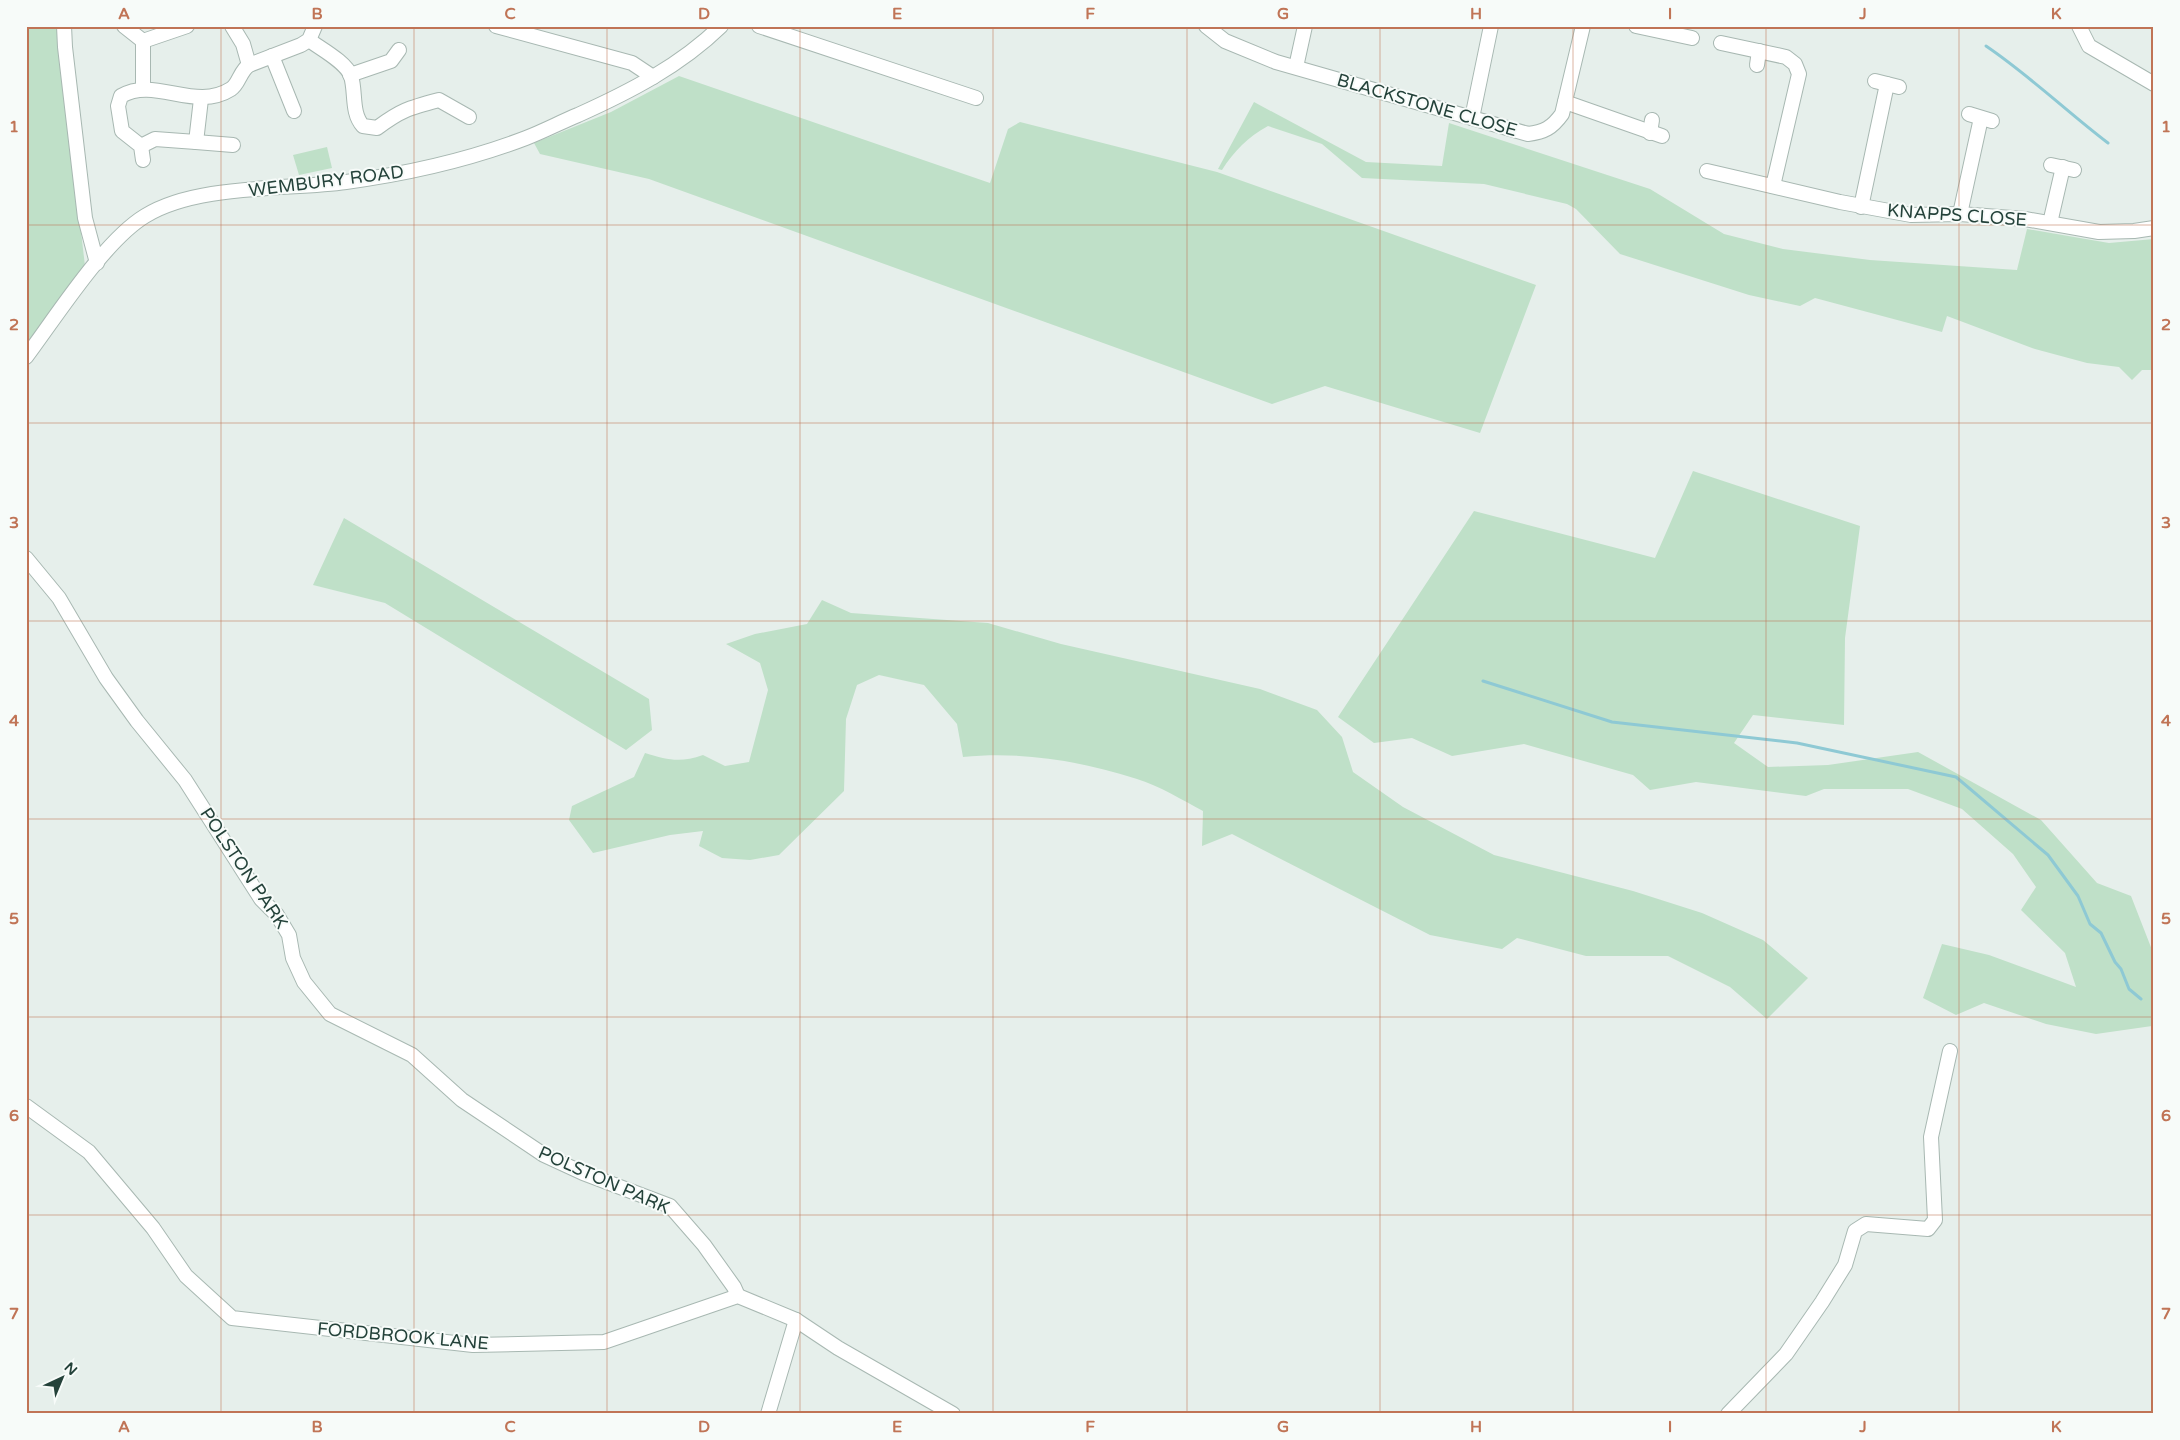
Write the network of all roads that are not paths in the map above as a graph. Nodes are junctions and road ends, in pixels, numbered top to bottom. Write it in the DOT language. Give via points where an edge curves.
graph roads {
  1 [pos="64,26"];
  2 [pos="124,26"];
  3 [pos="187,26"];
  4 [pos="232,26"];
  5 [pos="315,26"];
  6 [pos="496,26"];
  7 [pos="721,26"];
  8 [pos="759,26"];
  9 [pos="1206,26"];
  10 [pos="1305,26"];
  11 [pos="1491,26"];
  12 [pos="1583,26"];
  13 [pos="1636,26"];
  14 [pos="2079,26"];
  15 [pos="1662,29"];
  16 [pos="1692,38"];
  17 [pos="309,40"];
  18 [pos="143,41"];
  19 [pos="1721,43"];
  20 [pos="399,50"];
  21 [pos="272,56"];
  22 [pos="249,65"];
  23 [pos="1296,67"];
  24 [pos="350,75"];
  25 [pos="653,77"];
  26 [pos="1887,84"];
  27 [pos="2154,84"];
  28 [pos="143,88"];
  29 [pos="976,98"];
  30 [pos="201,99"];
  31 [pos="1565,102"];
  32 [pos="294,111"];
  33 [pos="469,118"];
  34 [pos="1472,118"];
  35 [pos="1981,118"];
  36 [pos="1655,130"];
  37 [pos="196,142"];
  38 [pos="233,145"];
  39 [pos="141,146"];
  40 [pos="143,160"];
  41 [pos="2063,168"];
  42 [pos="1707,171"];
  43 [pos="1774,186"];
  44 [pos="1861,207"];
  45 [pos="1960,214"];
  46 [pos="2050,223"];
  47 [pos="2154,228"];
  48 [pos="97,263"];
  49 [pos="26,357"];
  50 [pos="26,558"];
  51 [pos="1950,1051"];
  52 [pos="26,1106"];
  53 [pos="738,1296"];
  54 [pos="796,1320"];
  55 [pos="768,1414"];
  56 [pos="954,1414"];
  57 [pos="1728,1414"];
  1 -- 48 [label="street" via="85,218"];
  2 -- 18 [label="street"];
  3 -- 18 [label="street"];
  4 -- 22 [label="street" via="243,44"];
  5 -- 17 [label="street"];
  6 -- 25 [label="street" via="632,63"];
  7 -- 25 [label="street, WEMBURY ROAD" via="691,52"];
  8 -- 29 [label="street"];
  9 -- 23 [label="street, BLACKSTONE CLOSE" via="1242,50"];
  10 -- 23 [label="street"];
  11 -- 34 [label="street"];
  12 -- 31 [label="street, BLACKSTONE CLOSE"];
  13 -- 15 [label="street"];
  14 -- 27 [label="street" via="2089,46"];
  15 -- 16 [label="street"];
  17 -- 21 [label="street"];
  17 -- 24 [label="street"];
  18 -- 28 [label="street"];
  19 -- 43 [label="street" via="1758,58 1786,57 1795,64 1799,74"];
  20 -- 24 [label="street" via="391,61"];
  21 -- 22 [label="street"];
  21 -- 32 [label="street"];
  22 -- 30 [label="street" via="243,69 232,89"];
  23 -- 34 [label="street, BLACKSTONE CLOSE"];
  24 -- 33 [label="street" via="359,122 369,129 376,128 406,108 439,100"];
  25 -- 48 [label="street, WEMBURY ROAD" via="620,96 526,138 479,153 347,182 182,199 145,216"];
  26 -- 44 [label="street"];
  28 -- 30 [label="street"];
  28 -- 39 [label="street" via="121,96 118,106 122,131"];
  30 -- 37 [label="street"];
  31 -- 34 [label="street, BLACKSTONE CLOSE" via="1554,125 1541,132 1528,134"];
  31 -- 36 [label="street"];
  35 -- 45 [label="street"];
  37 -- 38 [label="street"];
  37 -- 39 [label="street" via="155,139"];
  39 -- 40 [label="street"];
  41 -- 46 [label="street"];
  42 -- 43 [label="street, KNAPPS CLOSE" via="1733,173"];
  43 -- 44 [label="street, KNAPPS CLOSE"];
  44 -- 45 [label="street, KNAPPS CLOSE" via="1911,215"];
  45 -- 46 [label="street, KNAPPS CLOSE"];
  46 -- 47 [label="street, KNAPPS CLOSE" via="2099,232"];
  48 -- 49 [label="street, WEMBURY ROAD"];
  50 -- 53 [label="street, POLSTON PARK" via="59,598 106,678 185,780 262,900 277,915 289,935 293,958 304,982 330,1014 412,1054 462,1100 544,1155 583,1174 670,1206 704,1244"];
  51 -- 57 [label="street" via="1931,1137 1935,1220 1928,1229 1866,1224 1855,1231 1845,1265 1786,1354"];
  52 -- 53 [label="street, FORDBROOK LANE" via="89,1152 148,1222 186,1276 232,1318 473,1345 604,1342"];
  53 -- 54 [label="street"];
  54 -- 55 [label="street"];
  54 -- 56 [label="street" via="838,1348"];
}
